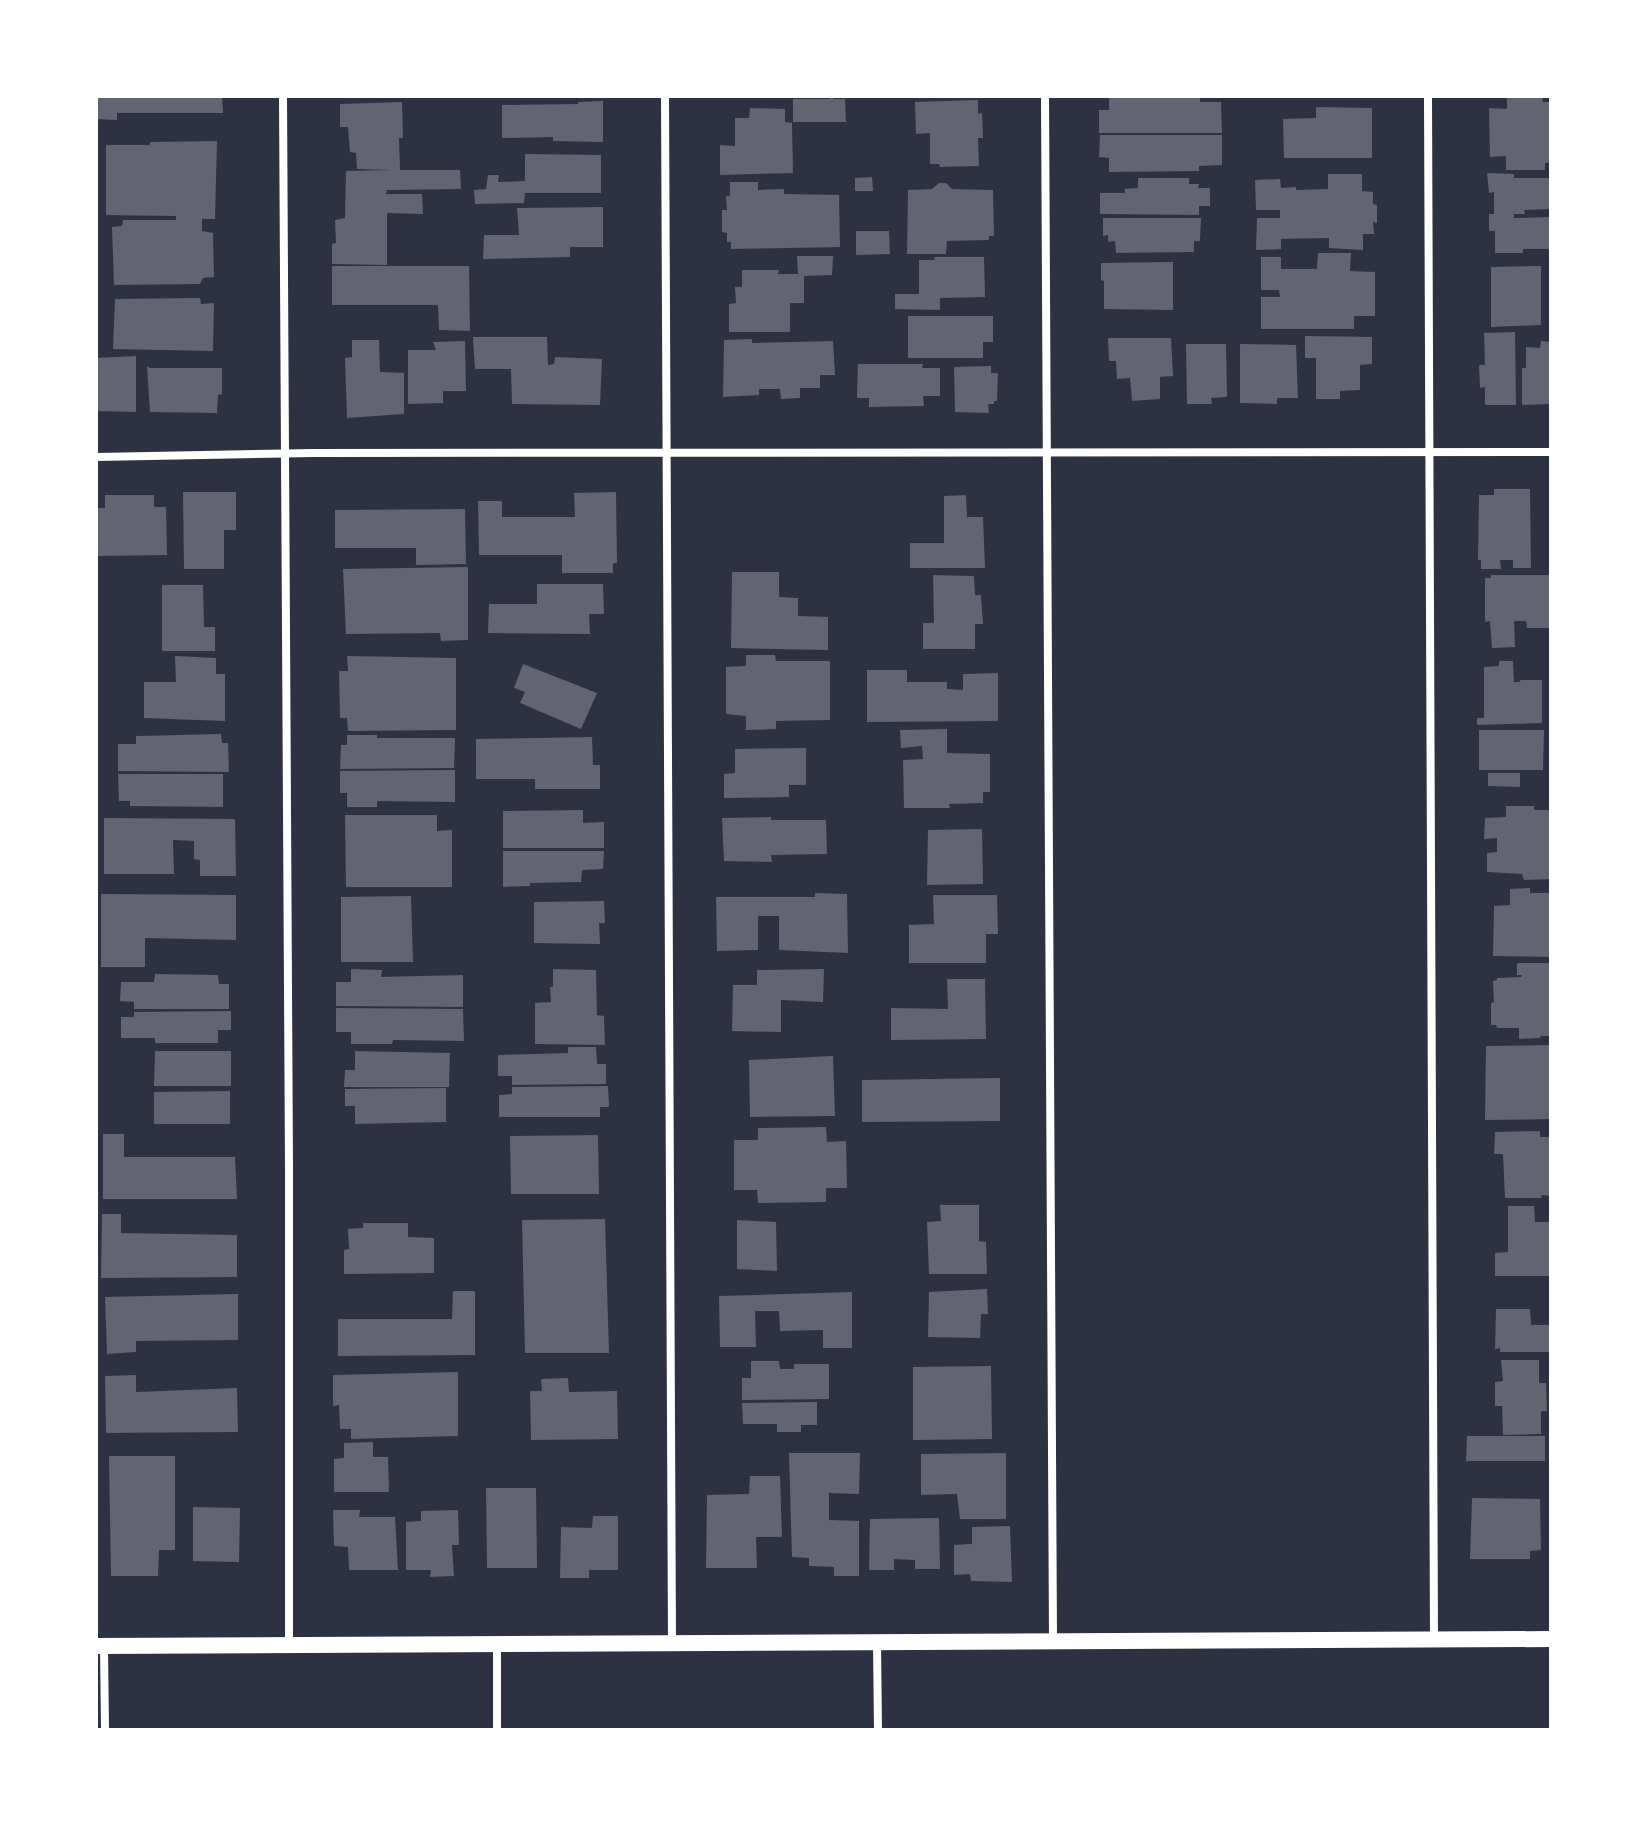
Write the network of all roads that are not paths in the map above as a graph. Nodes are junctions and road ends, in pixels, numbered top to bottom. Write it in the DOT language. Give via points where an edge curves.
graph roads {
  1 [pos="283,96"];
  2 [pos="665,96"];
  3 [pos="1045,96"];
  4 [pos="1428,96"];
  5 [pos="1430,452"];
  6 [pos="1551,452"];
  7 [pos="285,453"];
  8 [pos="667,453"];
  9 [pos="1047,453"];
  10 [pos="96,457"];
  11 [pos="1551,1639"];
  12 [pos="1434,1640"];
  13 [pos="1053,1641"];
  14 [pos="877,1642"];
  15 [pos="672,1643"];
  16 [pos="497,1644"];
  17 [pos="289,1645"];
  18 [pos="100,1646"];
  19 [pos="105,1730"];
  20 [pos="497,1730"];
  21 [pos="878,1730"];
  1 -- 7 [label="street"];
  2 -- 8 [label="street"];
  3 -- 9 [label="street"];
  4 -- 5 [label="street"];
  5 -- 6 [label="street"];
  5 -- 9 [label="street"];
  5 -- 12 [label="street"];
  7 -- 8 [label="street"];
  7 -- 10 [label="street"];
  7 -- 17 [label="street"];
  8 -- 9 [label="street"];
  8 -- 15 [label="street"];
  9 -- 13 [label="street"];
  11 -- 12 [label="main road"];
  12 -- 13 [label="main road"];
  13 -- 14 [label="main road"];
  14 -- 15 [label="main road"];
  14 -- 21 [label="street"];
  15 -- 16 [label="main road"];
  16 -- 17 [label="main road"];
  16 -- 20 [label="street"];
  17 -- 18 [label="main road"];
  18 -- 19 [label="street"];
}
